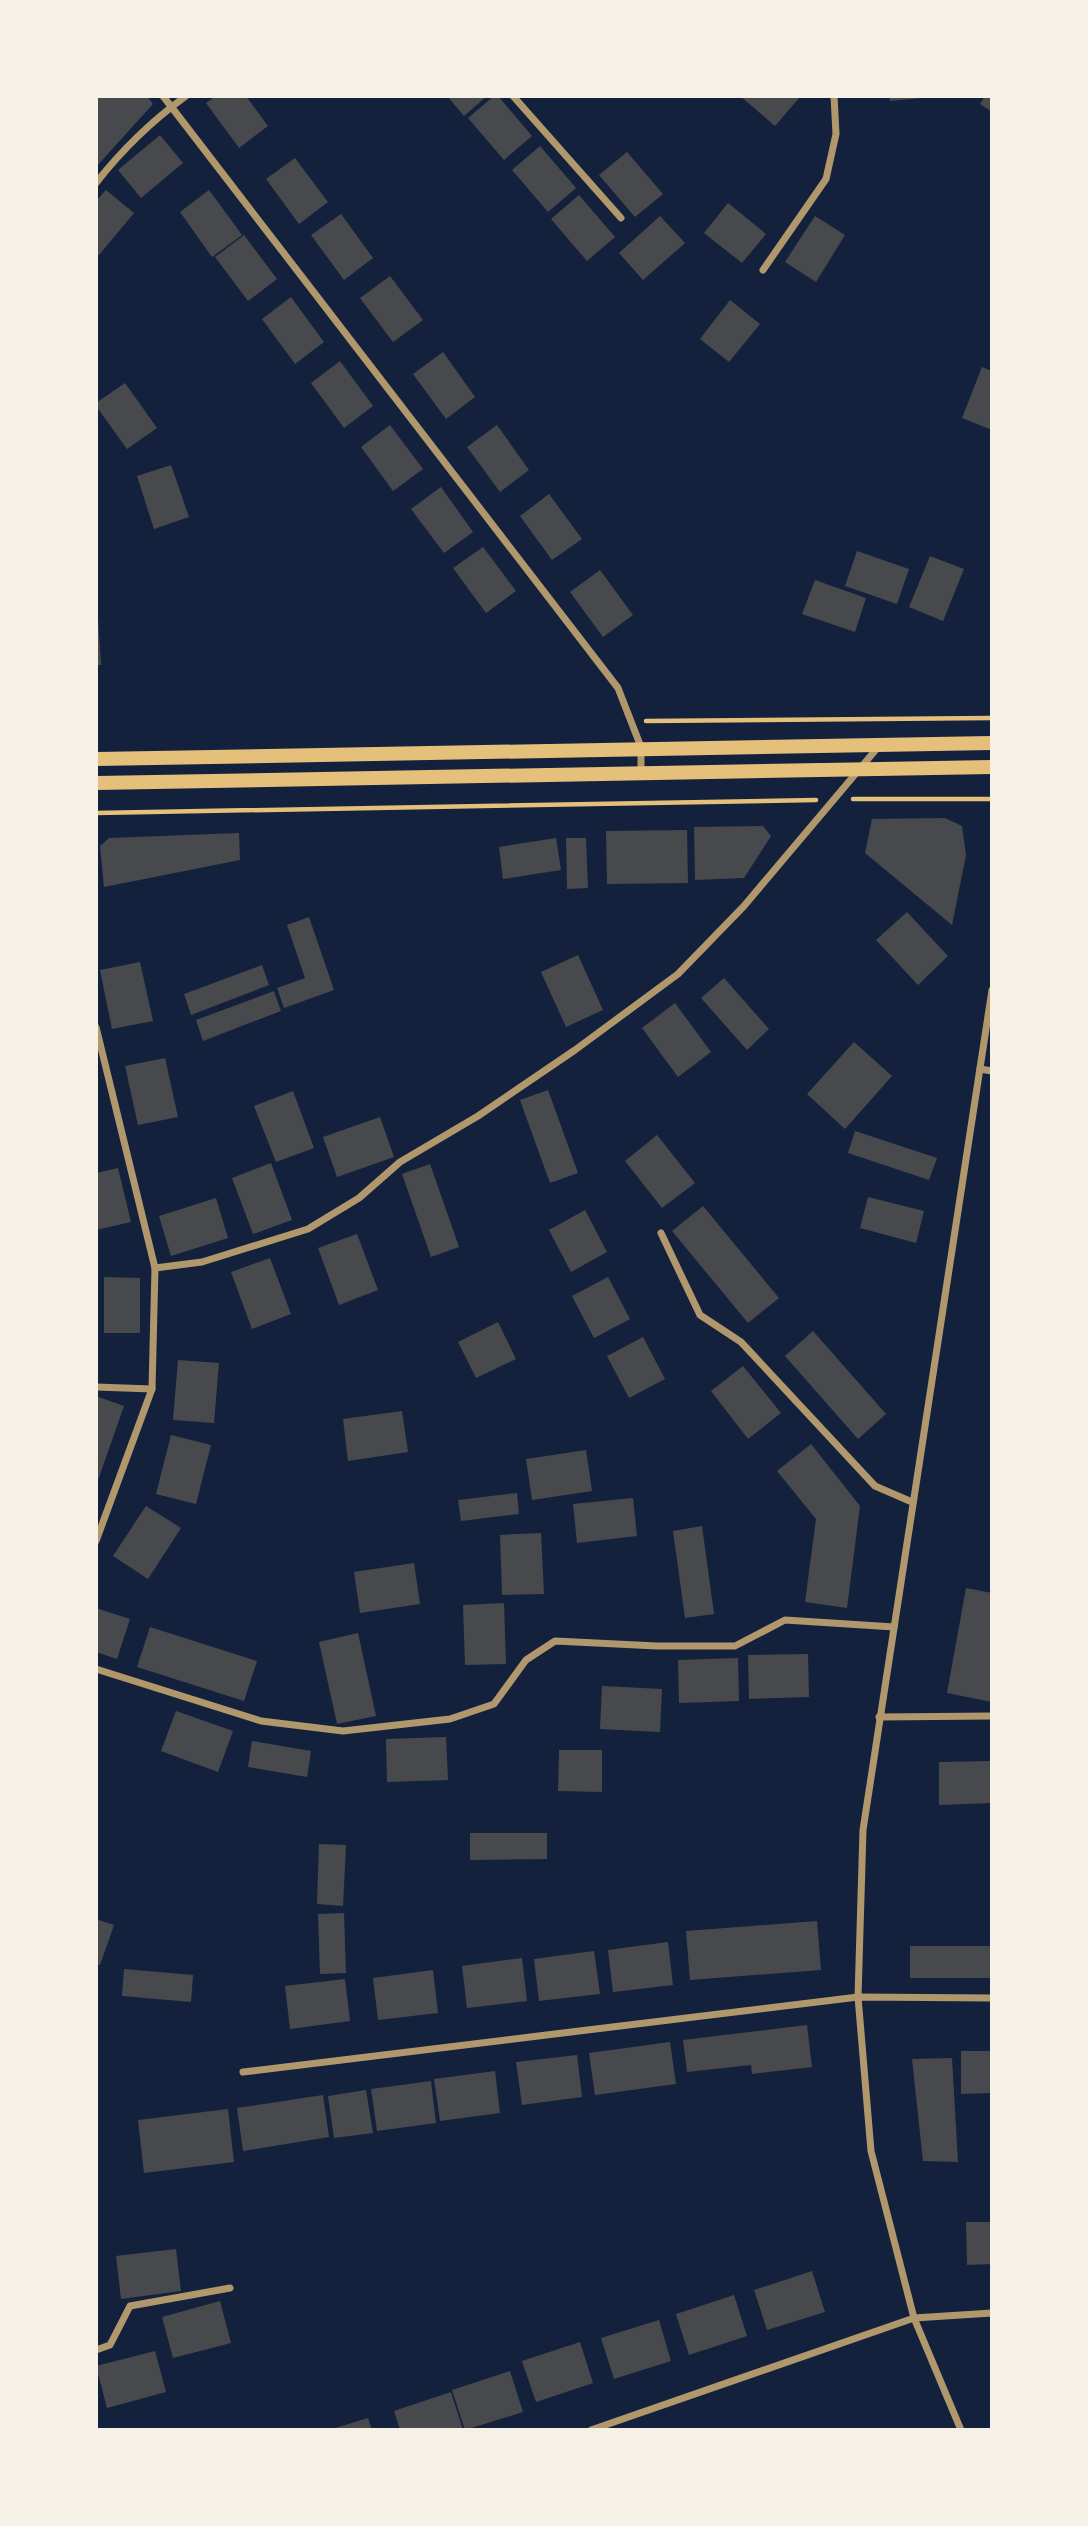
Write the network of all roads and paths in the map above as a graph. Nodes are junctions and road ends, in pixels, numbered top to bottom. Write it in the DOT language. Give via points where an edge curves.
graph roads {
  1 [pos="163,96"];
  2 [pos="186,96"];
  3 [pos="513,96"];
  4 [pos="834,96"];
  5 [pos="171,107"];
  6 [pos="96,183"];
  7 [pos="621,218"];
  8 [pos="763,270"];
  9 [pos="992,718"];
  10 [pos="631,721"];
  11 [pos="992,743"];
  12 [pos="881,744"];
  13 [pos="640,747"];
  14 [pos="96,759"];
  15 [pos="992,767"];
  16 [pos="861,770"];
  17 [pos="641,773"];
  18 [pos="96,783"];
  19 [pos="992,799"];
  20 [pos="836,800"];
  21 [pos="96,813"];
  22 [pos="992,990"];
  23 [pos="96,1027"];
  24 [pos="980,1069"];
  25 [pos="992,1071"];
  26 [pos="661,1233"];
  27 [pos="155,1268"];
  28 [pos="96,1387"];
  29 [pos="152,1389"];
  30 [pos="912,1502"];
  31 [pos="96,1541"];
  32 [pos="894,1628"];
  33 [pos="96,1669"];
  34 [pos="992,1716"];
  35 [pos="879,1717"];
  36 [pos="858,1997"];
  37 [pos="992,1998"];
  38 [pos="243,2072"];
  39 [pos="230,2288"];
  40 [pos="992,2313"];
  41 [pos="914,2318"];
  42 [pos="96,2350"];
  43 [pos="591,2430"];
  44 [pos="961,2430"];
  1 -- 5 [label="street"];
  2 -- 5 [label="street"];
  3 -- 7 [label="street"];
  4 -- 8 [label="street" via="836,134 826,179"];
  5 -- 6 [label="street"];
  5 -- 10 [label="street" via="618,688"];
  9 -- 10 [label="path"];
  10 -- 13 [label="street"];
  11 -- 12 [label="main road"];
  12 -- 13 [label="main road"];
  12 -- 16 [label="street"];
  13 -- 14 [label="main road"];
  13 -- 17 [label="street"];
  15 -- 16 [label="main road"];
  16 -- 17 [label="main road"];
  16 -- 20 [label="street"];
  17 -- 18 [label="main road"];
  19 -- 20 [label="path"];
  20 -- 21 [label="path"];
  20 -- 27 [label="street" via="678,974 575,1050 400,1162 359,1198 308,1229 202,1262"];
  22 -- 24 [label="street"];
  23 -- 27 [label="street"];
  24 -- 25 [label="street"];
  24 -- 30 [label="street"];
  26 -- 30 [label="street" via="700,1315 741,1342 874,1486"];
  27 -- 29 [label="street"];
  28 -- 29 [label="street"];
  29 -- 31 [label="street"];
  30 -- 32 [label="street"];
  32 -- 33 [label="street" via="785,1620 735,1646 555,1640 526,1660 494,1704 450,1719 342,1731 261,1721"];
  32 -- 35 [label="street"];
  34 -- 35 [label="street"];
  35 -- 36 [label="street" via="863,1830"];
  36 -- 37 [label="street"];
  36 -- 38 [label="street"];
  36 -- 41 [label="street" via="871,2151"];
  39 -- 42 [label="street" via="130,2306 110,2345"];
  40 -- 41 [label="street"];
  41 -- 43 [label="street"];
  41 -- 44 [label="street"];
}
